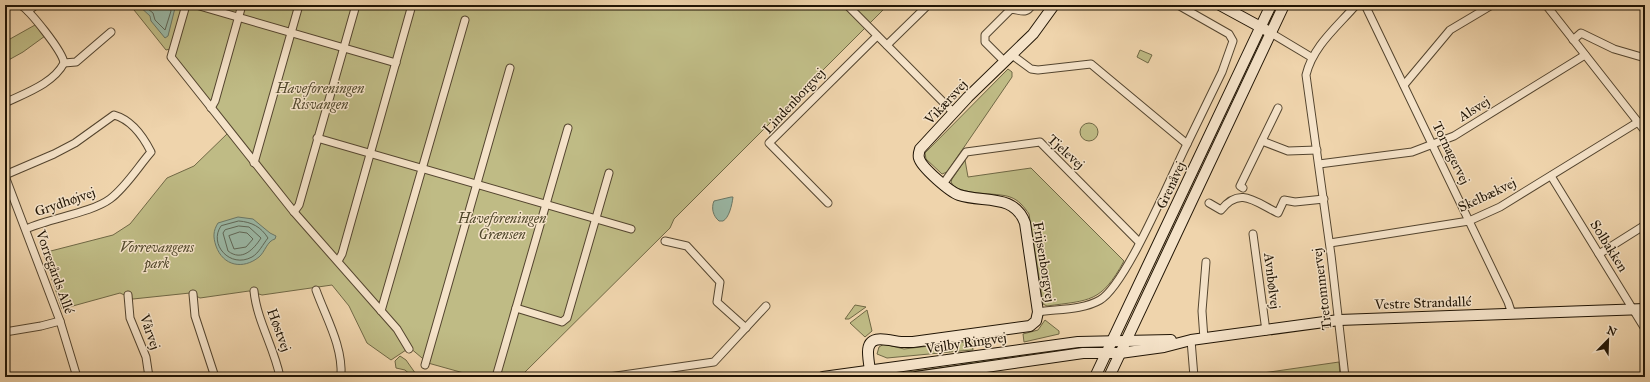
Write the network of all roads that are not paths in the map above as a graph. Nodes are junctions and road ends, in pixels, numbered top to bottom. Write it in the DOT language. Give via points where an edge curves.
graph roads {
  1 [pos="20,5"];
  2 [pos="36,5"];
  3 [pos="186,5"];
  4 [pos="196,5"];
  5 [pos="242,5"];
  6 [pos="299,5"];
  7 [pos="356,5"];
  8 [pos="412,5"];
  9 [pos="847,5"];
  10 [pos="928,5"];
  11 [pos="1032,5"];
  12 [pos="1054,5"];
  13 [pos="1178,5"];
  14 [pos="1271,5"];
  15 [pos="1284,5"];
  16 [pos="1356,5"];
  17 [pos="1365,5"];
  18 [pos="1492,5"];
  19 [pos="1546,5"];
  20 [pos="1228,7"];
  21 [pos="28,11"];
  22 [pos="239,17"];
  23 [pos="465,20"];
  24 [pos="1260,27"];
  25 [pos="111,32"];
  26 [pos="291,32"];
  27 [pos="1271,33"];
  28 [pos="877,36"];
  29 [pos="1573,40"];
  30 [pos="887,45"];
  31 [pos="344,47"];
  32 [pos="1585,55"];
  33 [pos="1312,58"];
  34 [pos="1645,58"];
  35 [pos="1009,59"];
  36 [pos="64,62"];
  37 [pos="396,63"];
  38 [pos="510,68"];
  39 [pos="1404,85"];
  40 [pos="5,103"];
  41 [pos="211,108"];
  42 [pos="1278,108"];
  43 [pos="954,113"];
  44 [pos="1638,122"];
  45 [pos="568,128"];
  46 [pos="1645,131"];
  47 [pos="317,138"];
  48 [pos="1262,142"];
  49 [pos="1187,144"];
  50 [pos="1433,145"];
  51 [pos="1317,150"];
  52 [pos="370,153"];
  53 [pos="254,163"];
  54 [pos="923,164"];
  55 [pos="1319,164"];
  56 [pos="422,169"];
  57 [pos="609,173"];
  58 [pos="5,176"];
  59 [pos="1551,176"];
  60 [pos="943,184"];
  61 [pos="477,185"];
  62 [pos="1243,188"];
  63 [pos="1324,199"];
  64 [pos="828,203"];
  65 [pos="1209,204"];
  66 [pos="546,205"];
  67 [pos="294,212"];
  68 [pos="596,218"];
  69 [pos="1469,221"];
  70 [pos="1645,225"];
  71 [pos="26,229"];
  72 [pos="631,229"];
  73 [pos="1253,234"];
  74 [pos="665,241"];
  75 [pos="1140,242"];
  76 [pos="1330,243"];
  77 [pos="1599,254"];
  78 [pos="338,261"];
  79 [pos="1206,262"];
  80 [pos="316,290"];
  81 [pos="254,291"];
  82 [pos="194,294"];
  83 [pos="128,295"];
  84 [pos="766,306"];
  85 [pos="516,308"];
  86 [pos="1645,309"];
  87 [pos="1633,310"];
  88 [pos="381,311"];
  89 [pos="1038,312"];
  90 [pos="1512,314"];
  91 [pos="1338,320"];
  92 [pos="60,321"];
  93 [pos="746,328"];
  94 [pos="1645,329"];
  95 [pos="1266,331"];
  96 [pos="5,332"];
  97 [pos="1204,339"];
  98 [pos="1112,340"];
  99 [pos="1191,340"];
  100 [pos="1126,341"];
  101 [pos="409,349"];
  102 [pos="1106,353"];
  103 [pos="1120,353"];
  104 [pos="425,365"];
  105 [pos="871,374"];
  106 [pos="77,377"];
  107 [pos="149,377"];
  108 [pos="215,377"];
  109 [pos="280,377"];
  110 [pos="342,377"];
  111 [pos="496,377"];
  112 [pos="609,377"];
  113 [pos="823,377"];
  114 [pos="916,377"];
  115 [pos="1095,377"];
  116 [pos="1109,377"];
  117 [pos="1194,377"];
  118 [pos="1345,377"];
  1 -- 21 [label="street"];
  2 -- 21 [label="street"];
  3 -- 41 [label="street" via="171,57"];
  4 -- 22 [label="street"];
  5 -- 22 [label="street"];
  6 -- 26 [label="street"];
  7 -- 31 [label="street"];
  8 -- 37 [label="street"];
  9 -- 28 [label="street"];
  10 -- 30 [label="street"];
  11 -- 35 [label="street" via="1027,11 1022,12 1011,9 985,35 985,42"];
  12 -- 35 [label="street, Vikærsvej" via="1033,34"];
  13 -- 49 [label="street" via="1229,34 1233,41 1222,72"];
  14 -- 24 [label="street, Grenåvej"];
  15 -- 27 [label="street, Grenåvej"];
  16 -- 33 [label="street, Tretommervej" via="1319,46"];
  17 -- 39 [label="street, Tornagervej"];
  18 -- 39 [label="street" via="1450,30"];
  19 -- 29 [label="street"];
  20 -- 24 [label="street"];
  21 -- 36 [label="street" via="61,52"];
  22 -- 26 [label="street"];
  22 -- 41 [label="street"];
  23 -- 56 [label="street"];
  24 -- 27 [label="street"];
  24 -- 98 [label="street, Grenåvej"];
  25 -- 36 [label="street" via="76,62"];
  26 -- 31 [label="street"];
  26 -- 53 [label="street"];
  27 -- 33 [label="street"];
  27 -- 100 [label="street, Grenåvej"];
  28 -- 30 [label="street"];
  28 -- 64 [label="street, Lindenborgvej" via="768,143"];
  29 -- 32 [label="street"];
  29 -- 34 [label="street" via="1581,33"];
  30 -- 43 [label="street"];
  31 -- 37 [label="street"];
  31 -- 47 [label="street"];
  32 -- 44 [label="street"];
  32 -- 50 [label="street, Alsvej" via="1454,136"];
  33 -- 51 [label="street, Tretommervej" via="1306,75 1306,84"];
  35 -- 43 [label="street, Vikærsvej"];
  35 -- 49 [label="street" via="1038,70 1091,64"];
  36 -- 40 [label="street" via="57,73 38,87"];
  37 -- 52 [label="street"];
  38 -- 61 [label="street"];
  39 -- 50 [label="street, Tornagervej"];
  41 -- 53 [label="street"];
  42 -- 48 [label="street"];
  43 -- 54 [label="street, Vikærsvej" via="919,151 918,157"];
  44 -- 46 [label="street"];
  44 -- 59 [label="street, Skelbækvej"];
  45 -- 66 [label="street"];
  47 -- 52 [label="street"];
  47 -- 67 [label="street" via="299,205"];
  48 -- 51 [label="street" via="1288,151"];
  48 -- 62 [label="street" via="1240,186"];
  49 -- 75 [label="street"];
  50 -- 55 [label="street, Alsvej" via="1412,152"];
  50 -- 69 [label="street, Tornagervej"];
  51 -- 55 [label="street, Tretommervej"];
  52 -- 56 [label="street"];
  52 -- 78 [label="street"];
  53 -- 67 [label="street"];
  54 -- 60 [label="street, Frijsenborgvej"];
  55 -- 63 [label="street, Tretommervej"];
  56 -- 61 [label="street"];
  56 -- 88 [label="street"];
  57 -- 68 [label="street"];
  58 -- 71 [label="street, Vorregårds Allé"];
  58 -- 71 [label="street, Grydhøjvej" via="75,143 114,115 134,126 151,152 110,199 97,206"];
  59 -- 69 [label="street, Skelbækvej" via="1500,207"];
  59 -- 77 [label="street, Solbakken"];
  60 -- 75 [label="street, Tjelevej" via="966,152 1040,142"];
  60 -- 89 [label="street, Frijsenborgvej" via="951,192 959,195 1004,202 1019,212 1025,223"];
  61 -- 66 [label="street"];
  61 -- 104 [label="street"];
  63 -- 65 [label="street" via="1295,202 1284,200 1278,213 1242,197 1231,200 1221,210"];
  63 -- 76 [label="street, Tretommervej"];
  66 -- 68 [label="street"];
  66 -- 85 [label="street"];
  67 -- 78 [label="street"];
  68 -- 72 [label="street"];
  68 -- 85 [label="street" via="565,321"];
  69 -- 76 [label="street, Skelbækvej"];
  69 -- 90 [label="street, Tornagervej"];
  70 -- 77 [label="street"];
  71 -- 92 [label="street, Vorregårds Allé"];
  73 -- 95 [label="street, Avnbølvej"];
  74 -- 93 [label="street" via="686,246 720,282 716,302"];
  75 -- 89 [label="street" via="1117,283 1100,300"];
  76 -- 91 [label="street, Tretommervej"];
  77 -- 87 [label="street, Solbakken"];
  78 -- 88 [label="street"];
  79 -- 97 [label="street" via="1202,311"];
  80 -- 110 [label="street" via="337,342"];
  81 -- 109 [label="street, Høstvej" via="259,317 276,358"];
  82 -- 108 [label="street" via="195,316"];
  83 -- 107 [label="street, Vårvej" via="130,318 146,357"];
  84 -- 93 [label="street"];
  85 -- 111 [label="street"];
  86 -- 87 [label="street, Vestre Strandallé"];
  87 -- 90 [label="street, Vestre Strandallé"];
  87 -- 94 [label="street, Solbakken"];
  88 -- 101 [label="street" via="397,329"];
  89 -- 105 [label="street, Frijsenborgvej" via="1036,321 1030,326 914,342 877,339 869,347"];
  90 -- 91 [label="street, Vestre Strandallé"];
  91 -- 95 [label="street, Vestre Strandallé"];
  91 -- 118 [label="street, Tretommervej"];
  92 -- 96 [label="street"];
  92 -- 106 [label="street, Vorregårds Allé"];
  93 -- 112 [label="street" via="712,363"];
  95 -- 97 [label="street, Vestre Strandallé"];
  97 -- 99 [label="street, Vestre Strandallé"];
  98 -- 100 [label="street, Vestre Strandallé"];
  98 -- 102 [label="street, Grenåvej"];
  98 -- 105 [label="street, Vejlby Ringvej" via="1078,342"];
  99 -- 100 [label="street, Vestre Strandallé"];
  99 -- 103 [label="street, Vestre Strandallé" via="1164,347"];
  99 -- 117 [label="street"];
  100 -- 103 [label="street, Grenåvej"];
  102 -- 103 [label="street, Vejlby Ringvej"];
  102 -- 114 [label="street, Vejlby Ringvej" via="1082,353"];
  102 -- 115 [label="street, Grenåvej"];
  103 -- 116 [label="street, Grenåvej"];
  105 -- 113 [label="street, Vejlby Ringvej"];
}
